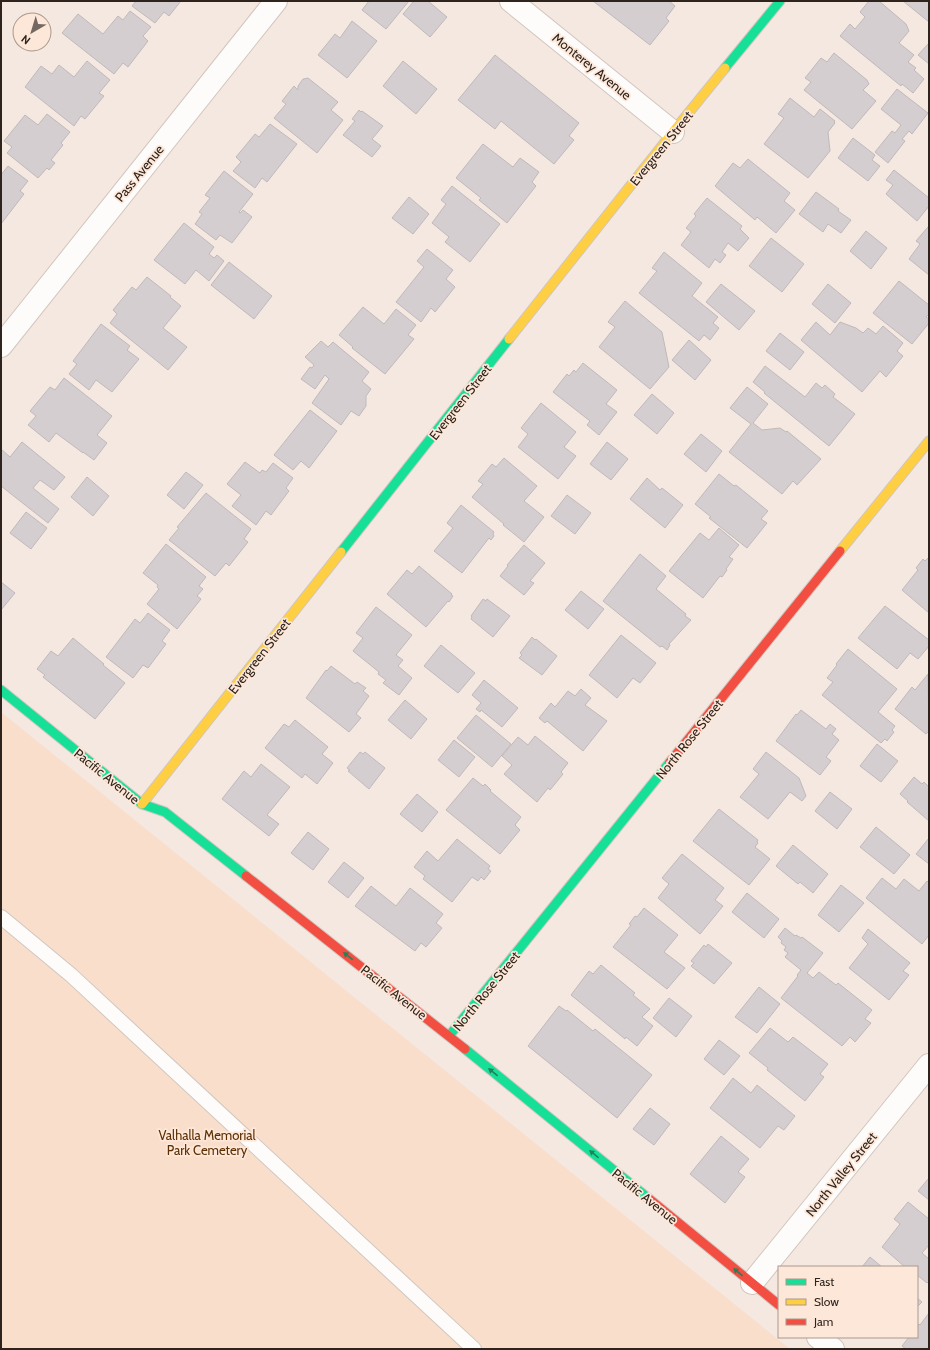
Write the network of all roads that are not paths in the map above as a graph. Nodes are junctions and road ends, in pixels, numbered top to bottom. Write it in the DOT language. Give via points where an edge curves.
graph roads {
  1 [pos="276,1"];
  2 [pos="511,1"];
  3 [pos="780,1"];
  4 [pos="673,132"];
  5 [pos="1,346"];
  6 [pos="929,441"];
  7 [pos="1,690"];
  8 [pos="142,804"];
  9 [pos="1,917"];
  10 [pos="450,1036"];
  11 [pos="929,1065"];
  12 [pos="752,1283"];
  13 [pos="778,1304"];
  14 [pos="819,1338"];
  15 [pos="474,1349"];
  16 [pos="833,1349"];
  1 -- 5 [label="street, Pass Avenue"];
  2 -- 4 [label="street, Monterey Avenue"];
  3 -- 4 [label="street, Evergreen Street"];
  4 -- 8 [label="street, Evergreen Street"];
  6 -- 10 [label="street, North Rose Street"];
  7 -- 8 [label="street, Pacific Avenue"];
  10 -- 8 [label="street, Pacific Avenue, one-way" via="165,812"];
  9 -- 15 [label="lane" via="71,975"];
  12 -- 10 [label="street, Pacific Avenue, one-way"];
  11 -- 12 [label="street, North Valley Street"];
  12 -- 13 [label="street, Pacific Avenue"];
  14 -- 16 [label="street"];
}
